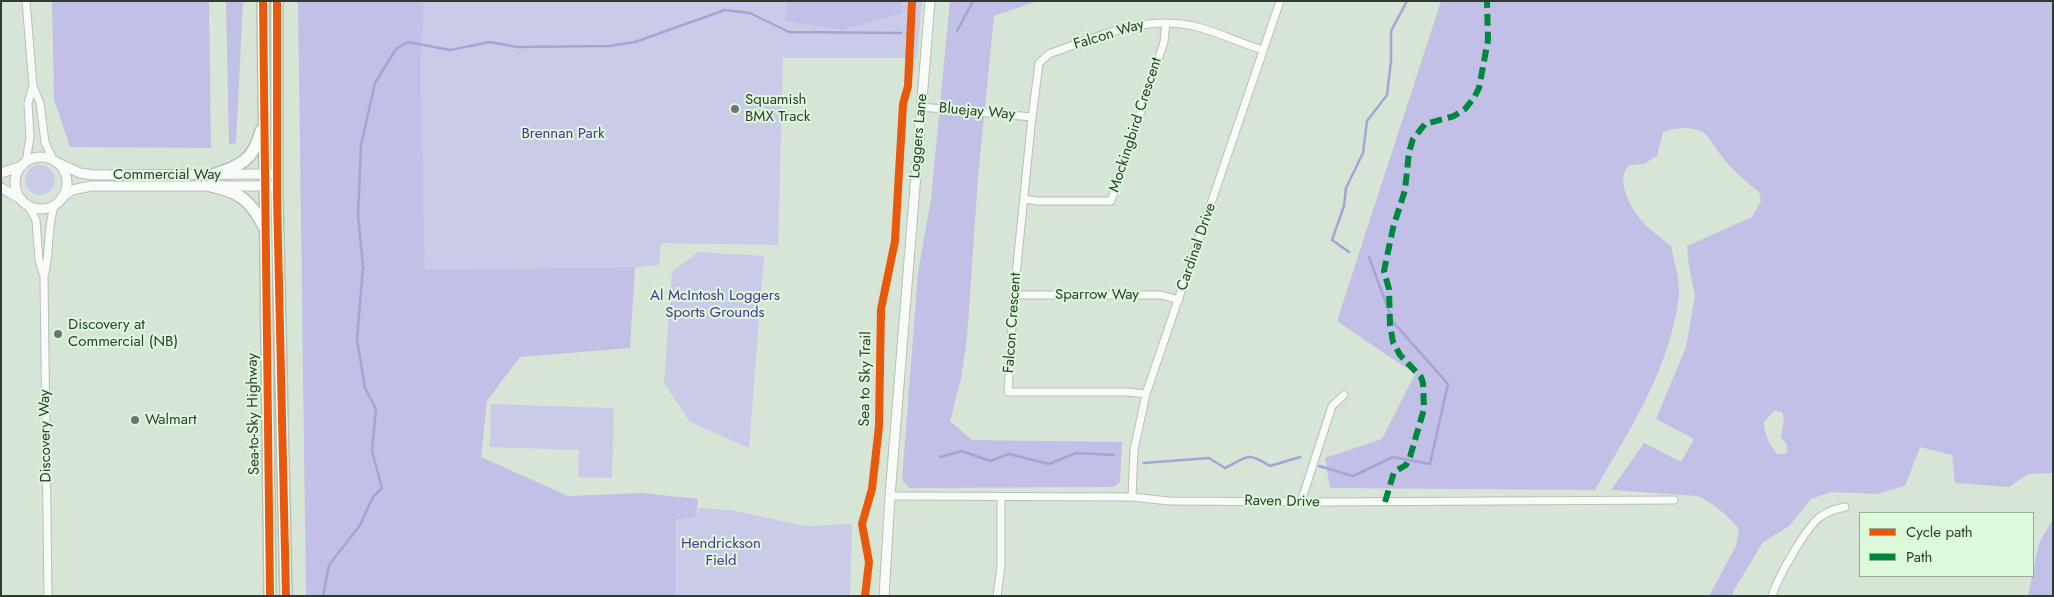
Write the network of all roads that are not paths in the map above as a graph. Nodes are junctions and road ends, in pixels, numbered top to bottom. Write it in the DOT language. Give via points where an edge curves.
graph roads {
  1 [pos="26,1"];
  2 [pos="263,1"];
  3 [pos="278,1"];
  4 [pos="930,1"];
  5 [pos="1280,1"];
  6 [pos="1166,23"];
  7 [pos="1263,50"];
  8 [pos="33,86"];
  9 [pos="921,107"];
  10 [pos="265,112"];
  11 [pos="1032,117"];
  12 [pos="56,162"];
  13 [pos="24,164"];
  14 [pos="1,173"];
  15 [pos="212,180"];
  16 [pos="265,180"];
  17 [pos="277,180"];
  18 [pos="1,188"];
  19 [pos="62,197"];
  20 [pos="1024,199"];
  21 [pos="24,202"];
  22 [pos="55,204"];
  23 [pos="266,231"];
  24 [pos="44,277"];
  25 [pos="1014,295"];
  26 [pos="1179,300"];
  27 [pos="1146,394"];
  28 [pos="1344,395"];
  29 [pos="890,496"];
  30 [pos="1001,497"];
  31 [pos="1132,497"];
  32 [pos="1674,500"];
  33 [pos="1301,502"];
  34 [pos="1845,507"];
  35 [pos="48,596"];
  36 [pos="270,596"];
  37 [pos="286,596"];
  38 [pos="884,596"];
  39 [pos="997,596"];
  40 [pos="1772,596"];
  1 -- 8 [label="street"];
  2 -- 10 [label="highway"];
  3 -- 17 [label="highway, Sea-to-Sky Highway"];
  4 -- 9 [label="street, Loggers Lane"];
  5 -- 7 [label="street, Cardinal Drive"];
  6 -- 7 [label="street, Falcon Way" via="1196,27"];
  6 -- 11 [label="street, Falcon Way" via="1132,26 1043,58 1037,69"];
  6 -- 20 [label="street, Mockingbird Crescent" via="1164,42 1111,201"];
  7 -- 26 [label="street, Cardinal Drive"];
  8 -- 12 [label="street" via="40,103 45,142"];
  8 -- 13 [label="street" via="28,103 30,137"];
  9 -- 11 [label="street, Bluejay Way"];
  9 -- 29 [label="street, Loggers Lane"];
  10 -- 15 [label="highway" via="253,152 240,164"];
  10 -- 16 [label="highway, Sea-to-Sky Highway"];
  11 -- 20 [label="street, Falcon Crescent"];
  12 -- 13 [label="street" via="38,157"];
  12 -- 15 [label="street, Commercial Way" via="85,174"];
  12 -- 19 [label="street" via="67,180"];
  13 -- 14 [label="street"];
  13 -- 21 [label="street" via="16,177"];
  15 -- 16 [label="street, Commercial Way"];
  15 -- 19 [label="street, Commercial Way" via="91,186 72,190"];
  15 -- 23 [label="highway" via="242,196"];
  16 -- 17 [label="street, Commercial Way"];
  16 -- 23 [label="highway, Sea-to-Sky Highway"];
  17 -- 37 [label="highway, Sea-to-Sky Highway"];
  18 -- 21 [label="street"];
  19 -- 22 [label="street"];
  20 -- 25 [label="street, Falcon Crescent"];
  21 -- 22 [label="street" via="38,208"];
  21 -- 24 [label="street, Discovery Way" via="36,220 38,260"];
  22 -- 24 [label="street, Discovery Way" via="50,216 49,259"];
  23 -- 36 [label="highway, Sea-to-Sky Highway"];
  24 -- 35 [label="street, Discovery Way"];
  25 -- 26 [label="street, Sparrow Way" via="1161,295"];
  25 -- 27 [label="street, Falcon Crescent" via="1008,392"];
  26 -- 27 [label="street, Cardinal Drive"];
  27 -- 31 [label="street, Cardinal Drive" via="1135,442"];
  28 -- 33 [label="street" via="1332,406"];
  29 -- 30 [label="street, Raven Drive"];
  29 -- 38 [label="street, Loggers Lane"];
  30 -- 31 [label="street, Raven Drive"];
  30 -- 39 [label="street" via="1001,566"];
  31 -- 33 [label="street, Raven Drive" via="1169,501"];
  32 -- 33 [label="street, Raven Drive"];
  34 -- 40 [label="street" via="1828,512 1814,522"];
}
